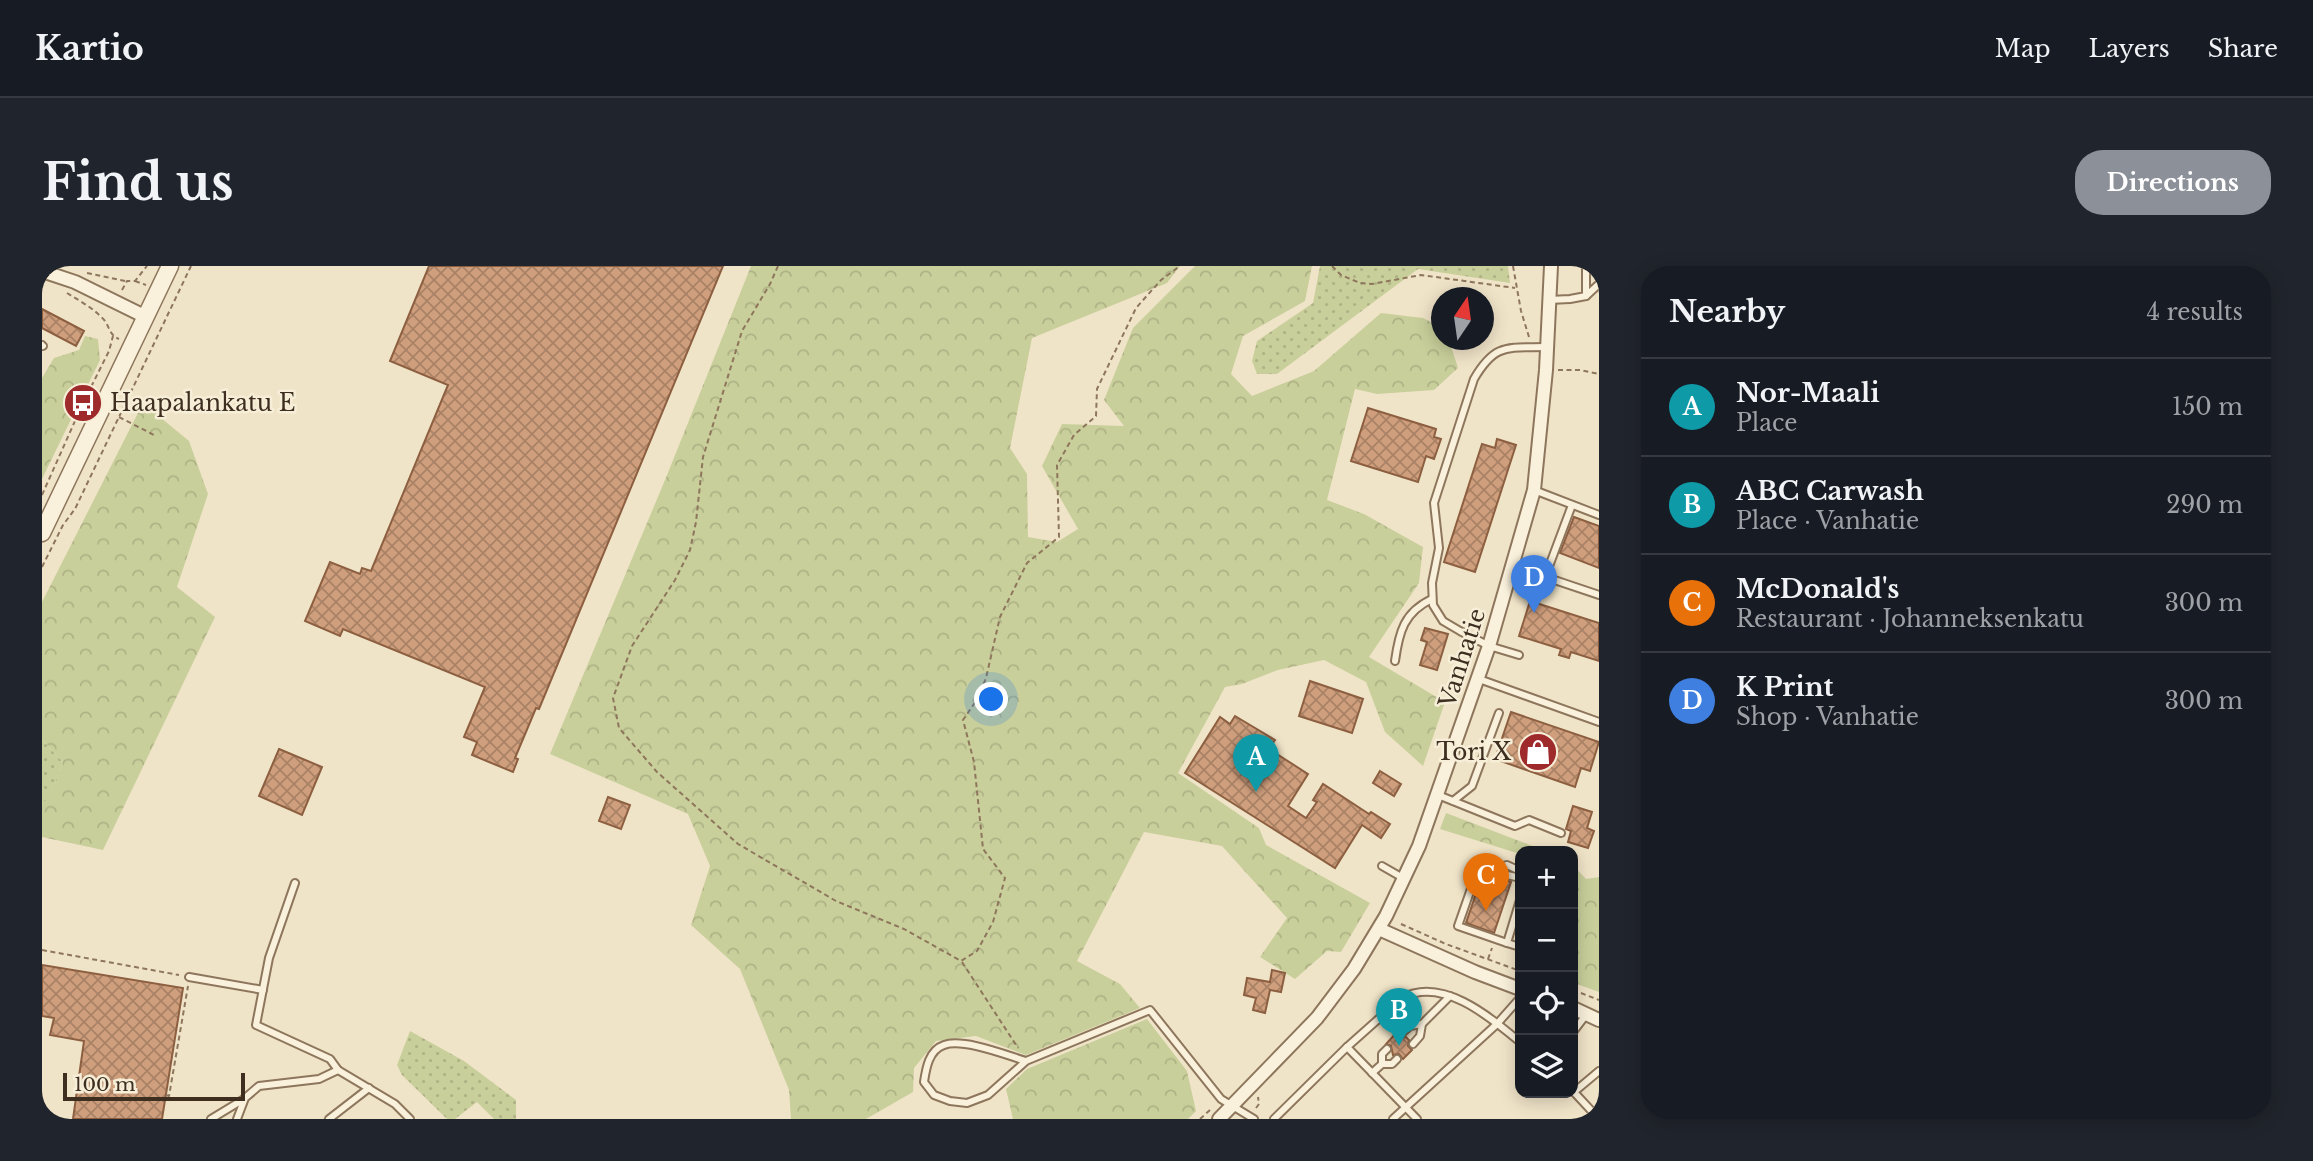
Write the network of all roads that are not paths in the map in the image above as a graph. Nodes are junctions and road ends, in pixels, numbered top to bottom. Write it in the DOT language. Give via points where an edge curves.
graph roads {
  1 [pos="170,266"];
  2 [pos="1551,266"];
  3 [pos="1586,266"];
  4 [pos="42,271"];
  5 [pos="1599,284"];
  6 [pos="1586,296"];
  7 [pos="1549,300"];
  8 [pos="144,316"];
  9 [pos="1540,347"];
  10 [pos="1534,490"];
  11 [pos="1572,505"];
  12 [pos="1599,515"];
  13 [pos="42,533"];
  14 [pos="1513,566"];
  15 [pos="1545,577"];
  16 [pos="1599,595"];
  17 [pos="1432,599"];
  18 [pos="1489,646"];
  19 [pos="1519,655"];
  20 [pos="1395,661"];
  21 [pos="1479,679"];
  22 [pos="1499,713"];
  23 [pos="1599,722"];
  24 [pos="1438,795"];
  25 [pos="1453,801"];
  26 [pos="1561,833"];
  27 [pos="1382,866"];
  28 [pos="1496,868"];
  29 [pos="1515,869"];
  30 [pos="1515,877"];
  31 [pos="1405,879"];
  32 [pos="295,883"];
  33 [pos="1517,909"];
  34 [pos="1378,929"];
  35 [pos="1507,943"];
  36 [pos="1515,945"];
  37 [pos="189,977"];
  38 [pos="1515,987"];
  39 [pos="263,990"];
  40 [pos="1450,996"];
  41 [pos="1515,1004"];
  42 [pos="1593,1017"];
  43 [pos="1422,1024"];
  44 [pos="1497,1024"];
  45 [pos="1578,1028"];
  46 [pos="1402,1033"];
  47 [pos="1515,1038"];
  48 [pos="1413,1044"];
  49 [pos="1347,1047"];
  50 [pos="1387,1049"];
  51 [pos="1397,1059"];
  52 [pos="1026,1060"];
  53 [pos="1382,1064"];
  54 [pos="338,1070"];
  55 [pos="1599,1071"];
  56 [pos="1372,1073"];
  57 [pos="369,1088"];
  58 [pos="1578,1088"];
  59 [pos="1578,1095"];
  60 [pos="246,1098"];
  61 [pos="1232,1107"];
  62 [pos="1406,1108"];
  63 [pos="211,1119"];
  64 [pos="237,1119"];
  65 [pos="329,1119"];
  66 [pos="411,1119"];
  67 [pos="1220,1119"];
  68 [pos="1254,1119"];
  69 [pos="1275,1119"];
  70 [pos="1394,1119"];
  71 [pos="1417,1119"];
  72 [pos="1599,1119"];
  1 -- 8 [label="street"];
  2 -- 7 [label="street, Vanhatie"];
  3 -- 6 [label="lane"];
  4 -- 8 [label="street"];
  5 -- 6 [label="lane"];
  6 -- 7 [label="lane"];
  7 -- 9 [label="street, Vanhatie"];
  8 -- 13 [label="street"];
  9 -- 10 [label="street, Vanhatie" via="1546,370"];
  9 -- 17 [label="lane" via="1491,354 1474,379 1434,503 1439,548"];
  10 -- 11 [label="lane"];
  10 -- 14 [label="street, Vanhatie"];
  11 -- 12 [label="lane"];
  11 -- 15 [label="lane"];
  14 -- 15 [label="lane"];
  14 -- 18 [label="street, Vanhatie"];
  15 -- 16 [label="lane"];
  17 -- 18 [label="lane" via="1443,621"];
  17 -- 20 [label="lane" via="1417,606 1406,620"];
  18 -- 19 [label="lane"];
  18 -- 21 [label="street, Vanhatie"];
  21 -- 23 [label="lane"];
  21 -- 24 [label="street, Vanhatie"];
  22 -- 25 [label="lane" via="1472,786"];
  24 -- 25 [label="lane"];
  24 -- 31 [label="street, Vanhatie"];
  25 -- 26 [label="lane" via="1515,826 1529,820"];
  27 -- 31 [label="lane"];
  28 -- 29 [label="lane"];
  28 -- 30 [label="lane"];
  28 -- 35 [label="lane" via="1480,863 1458,926"];
  31 -- 34 [label="street, Vanhatie"];
  32 -- 39 [label="lane"];
  33 -- 35 [label="lane"];
  34 -- 38 [label="street"];
  34 -- 61 [label="street, Vanhatie" via="1317,1018"];
  35 -- 36 [label="lane"];
  37 -- 39 [label="lane"];
  39 -- 54 [label="lane" via="256,1025 330,1059"];
  40 -- 43 [label="lane"];
  40 -- 44 [label="lane"];
  40 -- 49 [label="lane" via="1412,993"];
  41 -- 44 [label="lane"];
  42 -- 45 [label="lane"];
  43 -- 46 [label="lane"];
  43 -- 48 [label="lane"];
  44 -- 47 [label="lane"];
  44 -- 62 [label="lane"];
  49 -- 56 [label="lane"];
  49 -- 69 [label="lane"];
  50 -- 53 [label="lane"];
  51 -- 53 [label="lane"];
  52 -- 52 [label="lane" via="945,1044 933,1052 924,1082 934,1095 967,1103 988,1095"];
  52 -- 61 [label="lane" via="1150,1010"];
  53 -- 56 [label="lane"];
  54 -- 57 [label="lane"];
  54 -- 60 [label="lane" via="319,1079 259,1086"];
  55 -- 58 [label="lane"];
  56 -- 62 [label="lane"];
  57 -- 65 [label="lane"];
  57 -- 66 [label="lane"];
  59 -- 72 [label="lane"];
  60 -- 63 [label="lane"];
  60 -- 64 [label="lane"];
  61 -- 67 [label="street, Vanhatie"];
  61 -- 68 [label="lane"];
  62 -- 70 [label="lane"];
  62 -- 71 [label="lane"];
}
